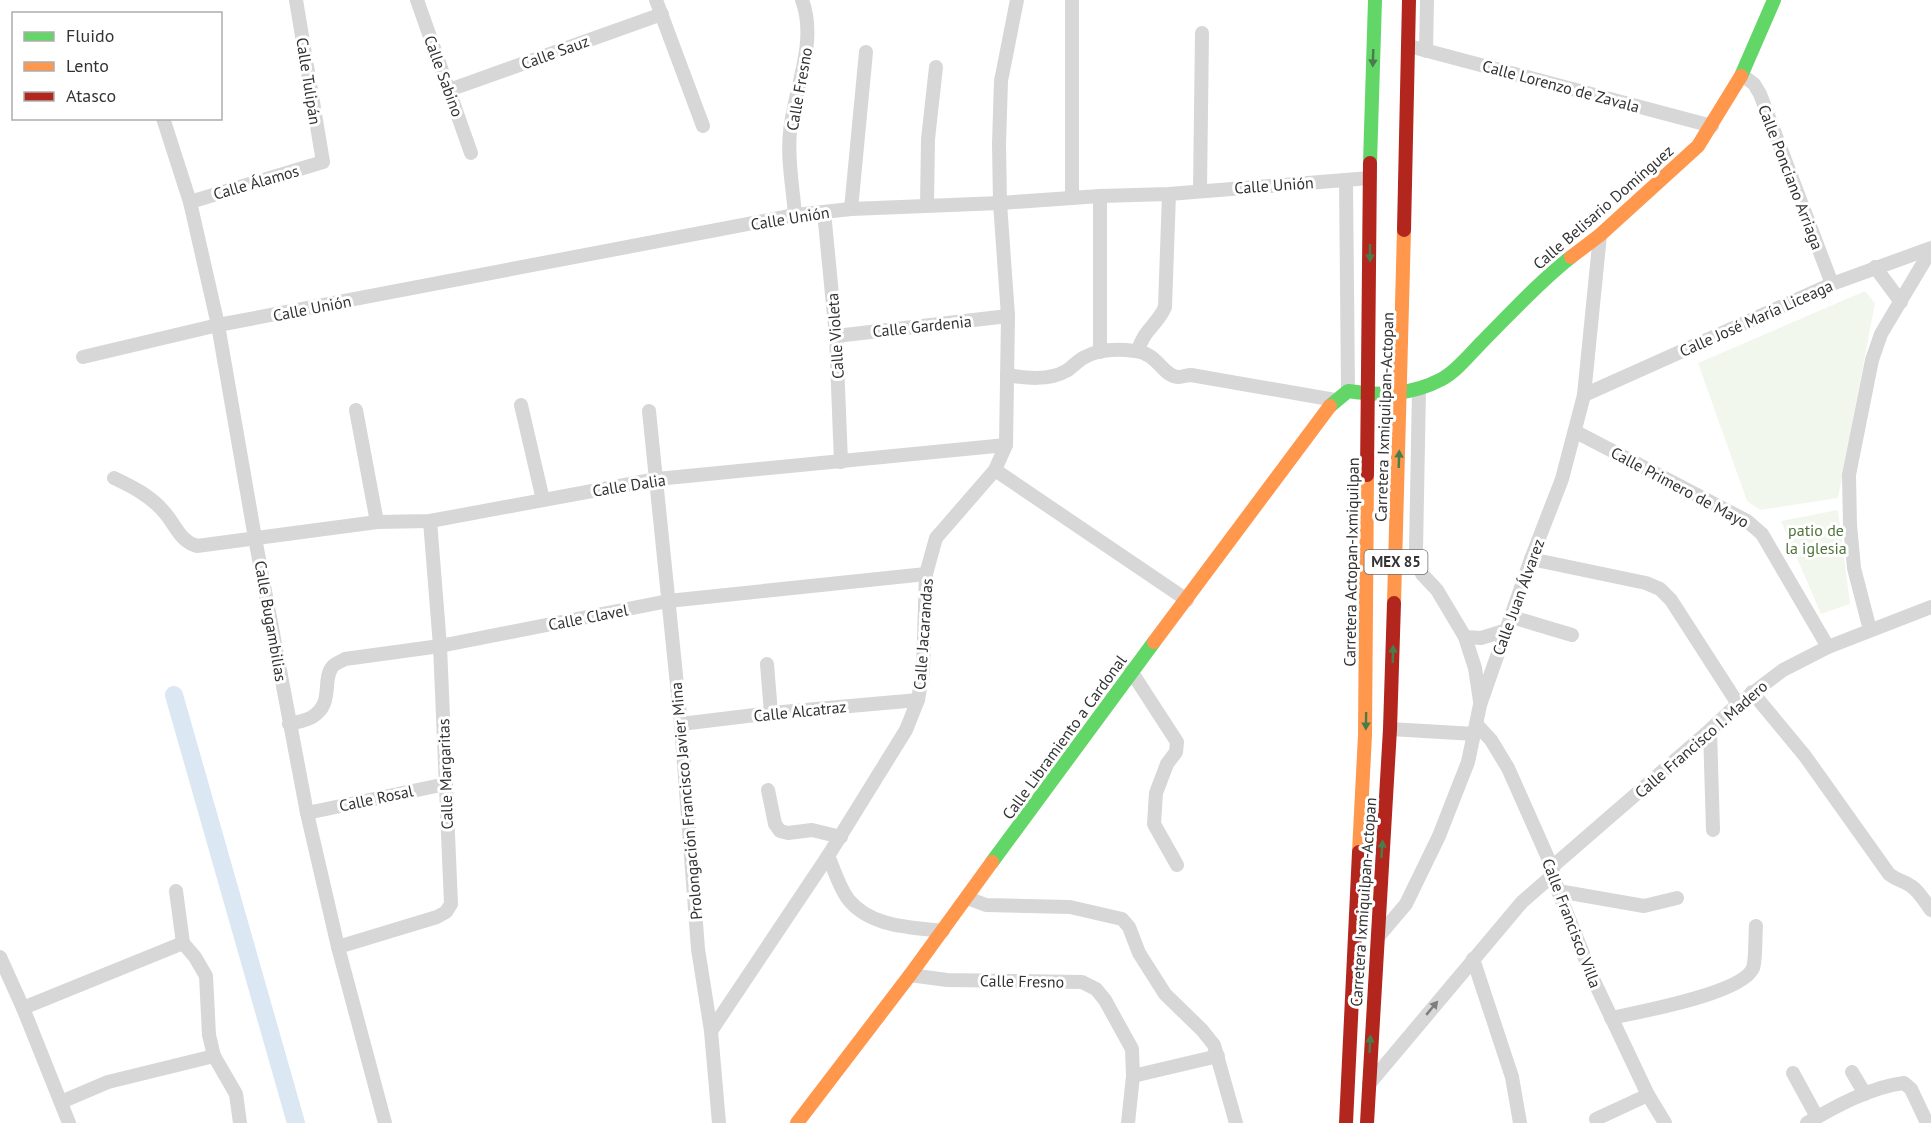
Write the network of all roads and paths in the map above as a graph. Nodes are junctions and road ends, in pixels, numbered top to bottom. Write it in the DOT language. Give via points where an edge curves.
graph roads {
  1 [pos="296,0"];
  2 [pos="417,0"];
  3 [pos="656,0"];
  4 [pos="802,0"];
  5 [pos="1017,0"];
  6 [pos="1072,0"];
  7 [pos="1375,0"];
  8 [pos="1409,0"];
  9 [pos="1426,0"];
  10 [pos="1774,0"];
  11 [pos="662,14"];
  12 [pos="1202,33"];
  13 [pos="1409,46"];
  14 [pos="1426,51"];
  15 [pos="866,52"];
  16 [pos="936,67"];
  17 [pos="1742,75"];
  18 [pos="449,90"];
  19 [pos="165,120"];
  20 [pos="703,126"];
  21 [pos="1712,126"];
  22 [pos="471,153"];
  23 [pos="323,162"];
  24 [pos="1370,178"];
  25 [pos="1346,181"];
  26 [pos="1200,190"];
  27 [pos="1169,194"];
  28 [pos="1100,196"];
  29 [pos="1072,198"];
  30 [pos="190,202"];
  31 [pos="1000,203"];
  32 [pos="927,205"];
  33 [pos="851,209"];
  34 [pos="824,212"];
  35 [pos="795,215"];
  36 [pos="1600,235"];
  37 [pos="1931,249"];
  38 [pos="1875,267"];
  39 [pos="1832,284"];
  40 [pos="1901,302"];
  41 [pos="1008,316"];
  42 [pos="218,326"];
  43 [pos="836,336"];
  44 [pos="1137,351"];
  45 [pos="1100,352"];
  46 [pos="82,357"];
  47 [pos="1007,375"];
  48 [pos="1419,389"];
  49 [pos="1348,391"];
  50 [pos="1401,393"];
  51 [pos="1369,394"];
  52 [pos="1584,395"];
  53 [pos="1335,400"];
  54 [pos="521,405"];
  55 [pos="356,410"];
  56 [pos="649,411"];
  57 [pos="1576,432"];
  58 [pos="1006,446"];
  59 [pos="842,462"];
  60 [pos="995,470"];
  61 [pos="114,478"];
  62 [pos="657,479"];
  63 [pos="543,500"];
  64 [pos="430,521"];
  65 [pos="376,522"];
  66 [pos="255,538"];
  67 [pos="1531,559"];
  68 [pos="926,574"];
  69 [pos="1187,600"];
  70 [pos="668,601"];
  71 [pos="1931,607"];
  72 [pos="1509,623"];
  73 [pos="1870,630"];
  74 [pos="1572,635"];
  75 [pos="1465,637"];
  76 [pos="440,646"];
  77 [pos="1828,646"];
  78 [pos="766,664"];
  79 [pos="1131,671"];
  80 [pos="1752,692"];
  81 [pos="918,700"];
  82 [pos="1738,704"];
  83 [pos="1480,705"];
  84 [pos="771,713"];
  85 [pos="290,724"];
  86 [pos="681,724"];
  87 [pos="1390,729"];
  88 [pos="1476,729"];
  89 [pos="1710,730"];
  90 [pos="446,784"];
  91 [pos="768,790"];
  92 [pos="307,813"];
  93 [pos="1713,830"];
  94 [pos="841,837"];
  95 [pos="828,856"];
  96 [pos="1177,866"];
  97 [pos="1553,871"];
  98 [pos="176,891"];
  99 [pos="1558,891"];
  100 [pos="967,898"];
  101 [pos="1677,898"];
  102 [pos="1928,900"];
  103 [pos="1756,926"];
  104 [pos="943,931"];
  105 [pos="1377,939"];
  106 [pos="183,943"];
  107 [pos="338,947"];
  108 [pos="0,957"];
  109 [pos="1473,959"];
  110 [pos="910,975"];
  111 [pos="23,1008"];
  112 [pos="1611,1018"];
  113 [pos="711,1030"];
  114 [pos="214,1056"];
  115 [pos="1218,1056"];
  116 [pos="1852,1072"];
  117 [pos="1793,1073"];
  118 [pos="1133,1076"];
  119 [pos="1368,1086"];
  120 [pos="1865,1094"];
  121 [pos="1648,1095"];
  122 [pos="61,1102"];
  123 [pos="1596,1119"];
  124 [pos="1812,1120"];
  125 [pos="1346,1122"];
  126 [pos="69,1123"];
  127 [pos="240,1123"];
  128 [pos="385,1123"];
  129 [pos="719,1123"];
  130 [pos="797,1123"];
  131 [pos="1128,1123"];
  132 [pos="1236,1123"];
  133 [pos="1367,1123"];
  134 [pos="1520,1123"];
  135 [pos="1665,1123"];
  136 [pos="1927,1123"];
  1 -- 23 [label="street, Calle Tulipán"];
  2 -- 18 [label="street, Calle Sabino"];
  3 -- 11 [label="street"];
  4 -- 35 [label="street, Calle Fresno" via="808,36 789,136"];
  5 -- 31 [label="street, Calle Jacarandas" via="1001,81"];
  6 -- 29 [label="street"];
  7 -- 24 [label="main road, Carretera Actopan-Ixmiquilpan / MEX 85, one-way"];
  8 -- 13 [label="main road, Carretera Ixmiquilpan-Actopan / MEX 85"];
  9 -- 14 [label="street"];
  10 -- 17 [label="main road, Calle Belisario Domínguez"];
  11 -- 18 [label="street, Calle Sauz"];
  11 -- 20 [label="street"];
  12 -- 26 [label="street"];
  13 -- 14 [label="street, Calle Lorenzo de Zavala"];
  13 -- 50 [label="main road, Carretera Ixmiquilpan-Actopan / MEX 85"];
  14 -- 21 [label="street, Calle Lorenzo de Zavala"];
  15 -- 33 [label="street"];
  16 -- 32 [label="street" via="928,139"];
  17 -- 21 [label="main road, Calle Belisario Domínguez"];
  17 -- 39 [label="street, Calle Ponciano Arriaga" via="1760,94"];
  18 -- 22 [label="street, Calle Sabino"];
  19 -- 30 [label="street, Calle Bugambilias"];
  21 -- 36 [label="main road, Calle Belisario Domínguez" via="1698,146"];
  23 -- 30 [label="street, Calle Álamos"];
  24 -- 25 [label="street, Calle Unión"];
  24 -- 51 [label="main road, Carretera Actopan-Ixmiquilpan / MEX 85, one-way"];
  25 -- 26 [label="street, Calle Unión"];
  25 -- 49 [label="street"];
  26 -- 27 [label="street, Calle Unión"];
  27 -- 28 [label="street, Calle Unión"];
  27 -- 44 [label="street" via="1165,307 1161,318 1140,340"];
  28 -- 29 [label="street, Calle Unión"];
  28 -- 45 [label="street"];
  29 -- 31 [label="street, Calle Unión"];
  30 -- 42 [label="street, Calle Bugambilias"];
  31 -- 32 [label="street, Calle Unión"];
  31 -- 41 [label="street, Calle Jacarandas"];
  32 -- 33 [label="street, Calle Unión"];
  33 -- 34 [label="street, Calle Unión"];
  34 -- 35 [label="street, Calle Unión"];
  34 -- 43 [label="street, Calle Violeta"];
  35 -- 42 [label="street, Calle Unión"];
  36 -- 48 [label="main road, Calle Belisario Domínguez" via="1550,273 1444,378"];
  36 -- 52 [label="street, Calle Juan Álvarez"];
  37 -- 38 [label="street, Calle José María Liceaga"];
  37 -- 40 [label="street"];
  38 -- 39 [label="street, Calle José María Liceaga"];
  38 -- 40 [label="street"];
  39 -- 52 [label="street, Calle José María Liceaga"];
  40 -- 73 [label="street" via="1881,334 1872,360 1850,475 1854,568"];
  41 -- 43 [label="street, Calle Gardenia"];
  41 -- 47 [label="street, Calle Jacarandas"];
  42 -- 46 [label="street, Calle Unión"];
  42 -- 66 [label="street, Calle Bugambilias"];
  43 -- 59 [label="street, Calle Violeta"];
  44 -- 45 [label="street"];
  44 -- 53 [label="street" via="1154,357 1167,373 1178,377 1191,375"];
  45 -- 47 [label="street" via="1049,377"];
  47 -- 58 [label="street, Calle Jacarandas"];
  48 -- 50 [label="main road, Calle Belisario Domínguez"];
  48 -- 75 [label="street" via="1416,551 1422,574 1437,590"];
  49 -- 51 [label="main road"];
  49 -- 53 [label="main road, Calle Libramiento a Cardonal"];
  50 -- 51 [label="main road, Calle Belisario Domínguez"];
  87 -- 50 [label="main road, Carretera Ixmiquilpan-Actopan / MEX 85, one-way"];
  51 -- 125 [label="main road, Carretera Actopan-Ixmiquilpan / MEX 85, one-way" via="1365,735"];
  52 -- 57 [label="street, Calle Juan Álvarez"];
  53 -- 69 [label="main road, Calle Libramiento a Cardonal"];
  54 -- 63 [label="street"];
  55 -- 65 [label="street"];
  56 -- 62 [label="street, Prolongación Francisco Javier Mina"];
  57 -- 67 [label="street, Calle Juan Álvarez"];
  57 -- 77 [label="street, Calle Primero de Mayo" via="1747,520 1762,534"];
  58 -- 59 [label="street, Calle Dalia"];
  58 -- 60 [label="street, Calle Jacarandas"];
  59 -- 62 [label="street, Calle Dalia"];
  60 -- 68 [label="street, Calle Jacarandas" via="936,538"];
  60 -- 69 [label="street"];
  61 -- 66 [label="street, Calle Dalia" via="140,489 164,512 187,543 197,546"];
  62 -- 63 [label="street, Calle Dalia"];
  62 -- 70 [label="street, Prolongación Francisco Javier Mina"];
  63 -- 64 [label="street, Calle Dalia"];
  64 -- 65 [label="street, Calle Dalia"];
  64 -- 76 [label="street, Calle Margaritas"];
  65 -- 66 [label="street, Calle Dalia"];
  66 -- 85 [label="street, Calle Bugambilias"];
  67 -- 72 [label="street, Calle Juan Álvarez"];
  67 -- 82 [label="street" via="1660,589"];
  68 -- 70 [label="street, Calle Clavel"];
  68 -- 81 [label="street, Calle Jacarandas" via="923,670"];
  69 -- 79 [label="main road, Calle Libramiento a Cardonal"];
  70 -- 76 [label="street, Calle Clavel"];
  70 -- 86 [label="street, Prolongación Francisco Javier Mina"];
  71 -- 73 [label="street, Calle Francisco I. Madero"];
  72 -- 74 [label="street"];
  72 -- 75 [label="street" via="1481,638"];
  72 -- 83 [label="street, Calle Juan Álvarez"];
  73 -- 77 [label="street, Calle Francisco I. Madero"];
  75 -- 83 [label="street"];
  76 -- 85 [label="street, Calle Clavel" via="345,659 333,667 328,677 327,696 320,710"];
  76 -- 90 [label="street, Calle Margaritas"];
  77 -- 80 [label="street, Calle Francisco I. Madero"];
  78 -- 84 [label="street"];
  79 -- 96 [label="street" via="1177,742 1156,793 1154,824"];
  79 -- 100 [label="main road, Calle Libramiento a Cardonal"];
  80 -- 82 [label="street, Calle Francisco I. Madero"];
  80 -- 102 [label="street" via="1805,756 1889,873"];
  81 -- 84 [label="street, Calle Alcatraz"];
  81 -- 94 [label="street, Calle Jacarandas" via="906,730"];
  82 -- 89 [label="street, Calle Francisco I. Madero"];
  83 -- 88 [label="street, Calle Juan Álvarez"];
  84 -- 86 [label="street, Calle Alcatraz"];
  85 -- 92 [label="street, Calle Bugambilias"];
  86 -- 113 [label="street, Prolongación Francisco Javier Mina" via="698,949"];
  87 -- 88 [label="street"];
  105 -- 87 [label="main road, Carretera Ixmiquilpan-Actopan / MEX 85, one-way"];
  88 -- 97 [label="street, Calle Francisco Villa" via="1491,740 1508,768"];
  88 -- 105 [label="street, Calle Juan Álvarez" via="1468,762 1439,836 1406,904"];
  89 -- 93 [label="street"];
  89 -- 97 [label="street, Calle Francisco I. Madero"];
  90 -- 92 [label="street, Calle Rosal"];
  90 -- 107 [label="street, Calle Margaritas" via="451,904 446,912"];
  91 -- 94 [label="street" via="780,831 812,830"];
  92 -- 107 [label="street, Calle Bugambilias"];
  94 -- 95 [label="street, Calle Jacarandas"];
  95 -- 104 [label="street" via="848,899 869,917 889,924"];
  95 -- 113 [label="street, Calle Jacarandas"];
  97 -- 99 [label="street, Calle Francisco Villa"];
  97 -- 109 [label="street, Calle Francisco I. Madero"];
  98 -- 106 [label="street"];
  99 -- 101 [label="street" via="1644,906"];
  99 -- 112 [label="street, Calle Francisco Villa"];
  100 -- 104 [label="main road, Calle Libramiento a Cardonal"];
  100 -- 115 [label="street" via="986,905 1070,907 1122,919 1165,994 1202,1030"];
  103 -- 112 [label="street" via="1753,968 1743,979 1722,990"];
  104 -- 110 [label="main road, Calle Libramiento a Cardonal"];
  119 -- 105 [label="main road, Carretera Ixmiquilpan-Actopan / MEX 85, one-way"];
  106 -- 111 [label="street"];
  106 -- 114 [label="street" via="206,976"];
  107 -- 128 [label="street, Calle Bugambilias"];
  108 -- 111 [label="street"];
  119 -- 109 [label="street, Calle Francisco I. Madero, one-way"];
  109 -- 134 [label="street" via="1512,1077"];
  110 -- 118 [label="street, Calle Fresno" via="947,980 1082,982 1096,989 1105,1000 1132,1049"];
  110 -- 130 [label="main road, Calle Libramiento a Cardonal"];
  111 -- 122 [label="street"];
  112 -- 121 [label="street, Calle Francisco Villa"];
  113 -- 129 [label="street, Prolongación Francisco Javier Mina"];
  114 -- 122 [label="street" via="108,1082"];
  114 -- 127 [label="street" via="236,1094"];
  115 -- 118 [label="street"];
  115 -- 132 [label="street"];
  116 -- 120 [label="street"];
  117 -- 124 [label="street"];
  118 -- 131 [label="street, Calle Fresno"];
  119 -- 125 [label="main road"];
  119 -- 133 [label="main road, Carretera Ixmiquilpan-Actopan / MEX 85"];
  120 -- 124 [label="street"];
  120 -- 136 [label="street" via="1904,1083 1911,1089"];
  121 -- 123 [label="street"];
  121 -- 135 [label="street, Calle Francisco Villa"];
  122 -- 126 [label="street"];
}
